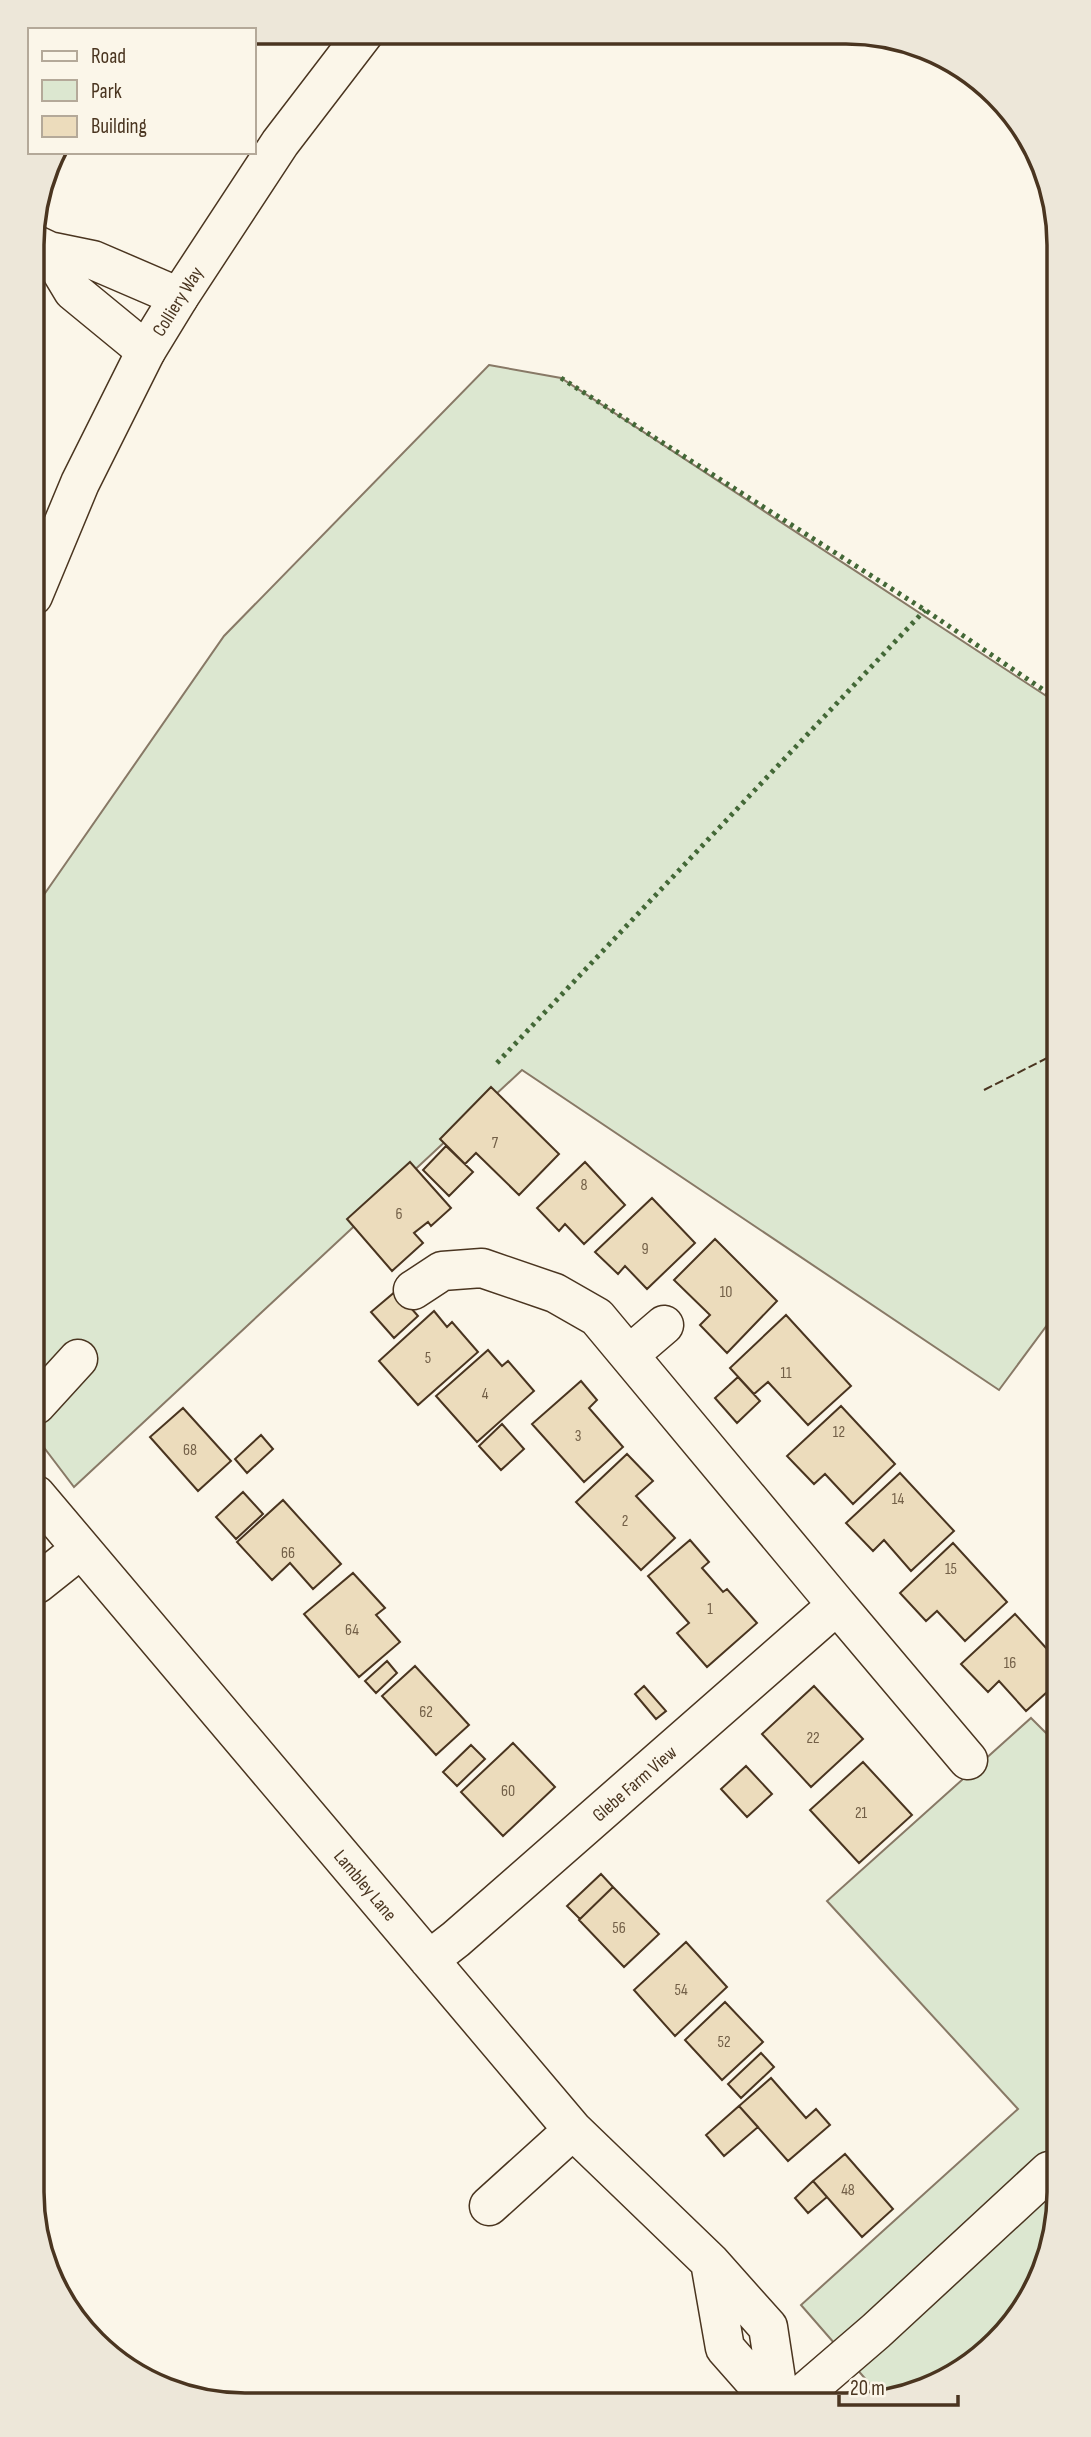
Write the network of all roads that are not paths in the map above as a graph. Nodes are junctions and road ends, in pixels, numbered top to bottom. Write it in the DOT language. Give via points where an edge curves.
graph roads {
  1 [pos="356,44"];
  2 [pos="44,248"];
  3 [pos="44,251"];
  4 [pos="179,297"];
  5 [pos="146,351"];
  6 [pos="44,570"];
  7 [pos="413,1290"];
  8 [pos="664,1325"];
  9 [pos="629,1355"];
  10 [pos="78,1359"];
  11 [pos="44,1396"];
  12 [pos="44,1505"];
  13 [pos="81,1549"];
  14 [pos="44,1578"];
  15 [pos="837,1605"];
  16 [pos="968,1760"];
  17 [pos="429,1960"];
  18 [pos="573,2130"];
  19 [pos="1047,2173"];
  20 [pos="489,2206"];
  21 [pos="710,2262"];
  22 [pos="765,2393"];
  23 [pos="778,2393"];
  24 [pos="804,2393"];
  1 -- 4 [label="street, Colliery Way" via="280,144"];
  2 -- 4 [label="street" via="93,260"];
  3 -- 5 [label="street" via="73,291"];
  4 -- 5 [label="street, Colliery Way"];
  5 -- 6 [label="street, Colliery Way" via="80,483"];
  7 -- 9 [label="street" via="442,1272 482,1268 555,1293 597,1318"];
  8 -- 9 [label="street"];
  9 -- 15 [label="street"];
  10 -- 11 [label="street"];
  12 -- 13 [label="street, Lambley Lane"];
  13 -- 14 [label="street"];
  13 -- 17 [label="street, Lambley Lane"];
  15 -- 16 [label="street"];
  15 -- 17 [label="street, Glebe Farm View"];
  17 -- 18 [label="street, Lambley Lane"];
  18 -- 20 [label="street"];
  18 -- 21 [label="street, Lambley Lane"];
  19 -- 24 [label="street"];
  21 -- 22 [label="street" via="725,2348"];
  21 -- 23 [label="street, Lambley Lane" via="768,2327"];
}
